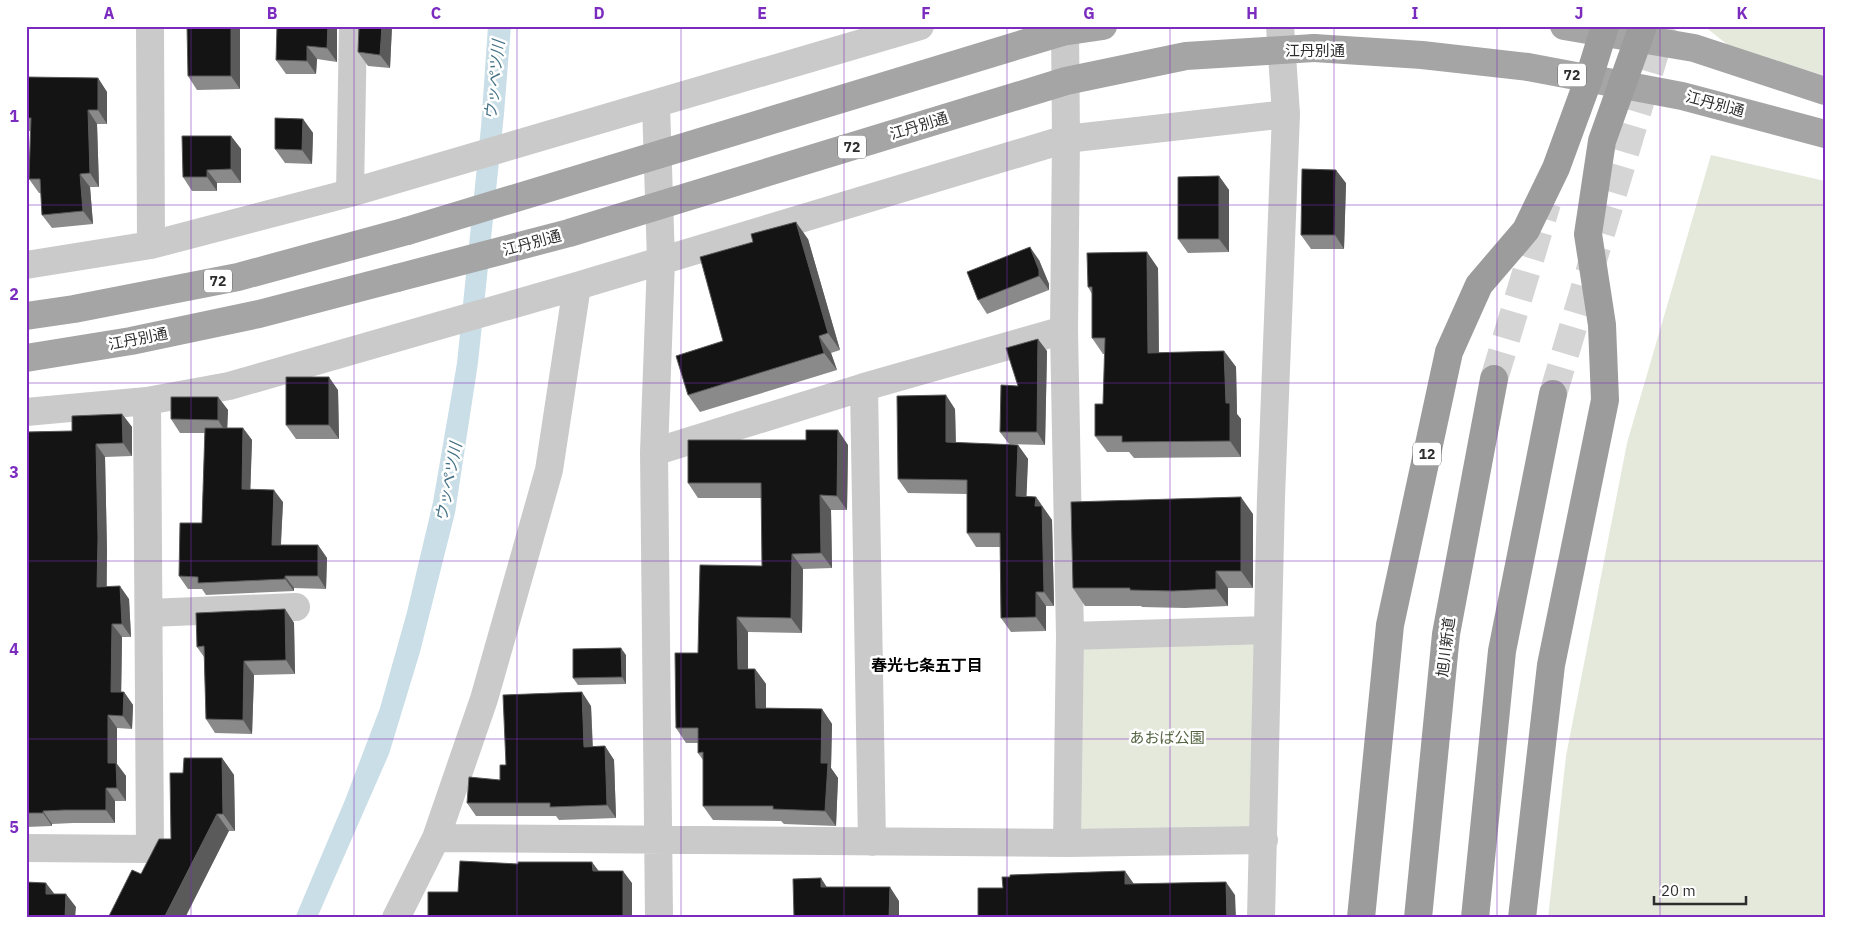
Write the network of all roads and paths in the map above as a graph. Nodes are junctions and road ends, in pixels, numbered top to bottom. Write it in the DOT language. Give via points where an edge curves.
graph roads {
  1 [pos="150,26"];
  2 [pos="353,26"];
  3 [pos="920,26"];
  4 [pos="1065,26"];
  5 [pos="1103,26"];
  6 [pos="1280,26"];
  7 [pos="1564,26"];
  8 [pos="1604,29"];
  9 [pos="1641,32"];
  10 [pos="1589,78"];
  11 [pos="1622,84"];
  12 [pos="1825,91"];
  13 [pos="656,104"];
  14 [pos="1286,114"];
  15 [pos="1825,134"];
  16 [pos="1066,139"];
  17 [pos="350,193"];
  18 [pos="151,245"];
  19 [pos="661,261"];
  20 [pos="26,265"];
  21 [pos="566,289"];
  22 [pos="26,316"];
  23 [pos="1064,330"];
  24 [pos="26,358"];
  25 [pos="1494,379"];
  26 [pos="864,387"];
  27 [pos="1553,394"];
  28 [pos="148,401"];
  29 [pos="26,412"];
  30 [pos="654,452"];
  31 [pos="296,607"];
  32 [pos="149,613"];
  33 [pos="1268,630"];
  34 [pos="1070,636"];
  35 [pos="436,838"];
  36 [pos="1264,840"];
  37 [pos="660,841"];
  38 [pos="872,842"];
  39 [pos="1067,844"];
  40 [pos="26,848"];
  41 [pos="396,918"];
  42 [pos="659,918"];
  43 [pos="1261,918"];
  44 [pos="1361,918"];
  45 [pos="1418,918"];
  46 [pos="1475,918"];
  47 [pos="1522,918"];
  1 -- 18 [label="street"];
  2 -- 17 [label="street"];
  3 -- 13 [label="street"];
  4 -- 16 [label="street"];
  5 -- 22 [label="main road, 72, bridge" via="1062,32 407,231 238,277"];
  6 -- 14 [label="street"];
  7 -- 8 [label="main road"];
  8 -- 9 [label="main road"];
  8 -- 10 [label="highway, 12"];
  9 -- 11 [label="highway"];
  9 -- 12 [label="main road"];
  10 -- 11 [label="main road, 江丹別通 / 72"];
  10 -- 24 [label="main road, 江丹別通 / 72, bridge" via="1528,67 1422,55 1314,48 1186,56 1066,82 569,233 397,278 250,316"];
  10 -- 44 [label="highway, 12" via="1556,168 1526,230 1479,285 1449,352 1390,625"];
  11 -- 15 [label="main road, 江丹別通 / 72" via="1682,96"];
  11 -- 47 [label="highway" via="1602,141 1588,234 1602,325 1605,400 1551,665"];
  13 -- 17 [label="street"];
  13 -- 19 [label="street"];
  14 -- 16 [label="street"];
  14 -- 33 [label="street"];
  16 -- 19 [label="street"];
  16 -- 23 [label="street"];
  17 -- 18 [label="street"];
  18 -- 20 [label="street"];
  19 -- 21 [label="street"];
  19 -- 30 [label="street"];
  21 -- 28 [label="street" via="229,386"];
  21 -- 35 [label="street" via="549,470 484,699"];
  23 -- 26 [label="street"];
  23 -- 34 [label="street"];
  25 -- 45 [label="highway, 旭川新道" via="1446,634"];
  26 -- 30 [label="street"];
  26 -- 38 [label="street"];
  27 -- 46 [label="highway" via="1502,651"];
  28 -- 29 [label="street"];
  28 -- 32 [label="street"];
  30 -- 37 [label="street"];
  31 -- 32 [label="street"];
  32 -- 40 [label="street" via="150,849"];
  33 -- 34 [label="street"];
  33 -- 36 [label="street"];
  34 -- 39 [label="street"];
  35 -- 37 [label="street"];
  35 -- 41 [label="street"];
  36 -- 39 [label="street"];
  36 -- 43 [label="street"];
  37 -- 38 [label="street"];
  37 -- 42 [label="street"];
  38 -- 39 [label="street"];
}
